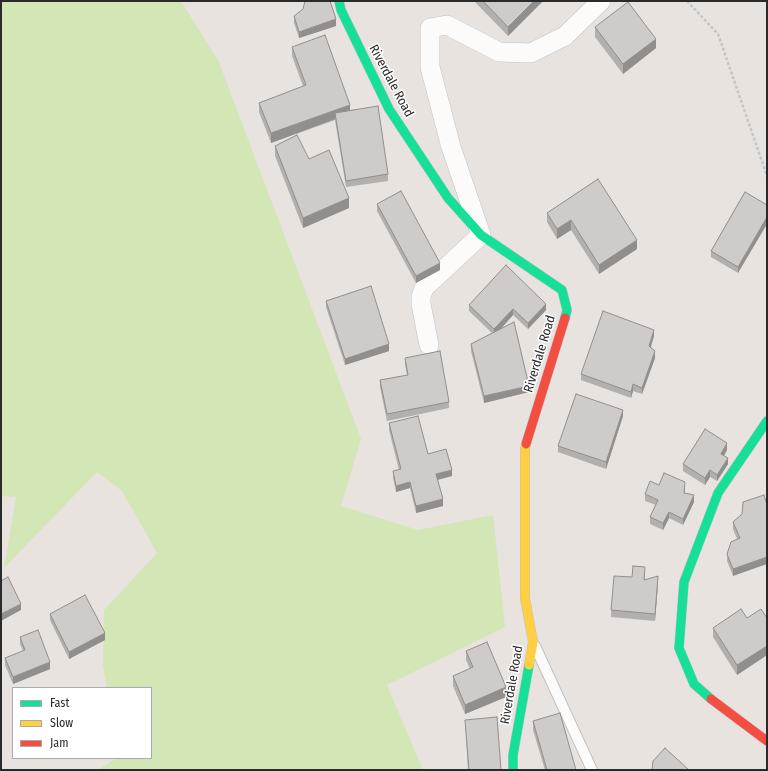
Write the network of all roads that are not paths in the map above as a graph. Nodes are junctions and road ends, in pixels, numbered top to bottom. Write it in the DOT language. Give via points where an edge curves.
graph roads {
  1 [pos="339,1"];
  2 [pos="602,1"];
  3 [pos="481,235"];
  4 [pos="429,345"];
  5 [pos="767,421"];
  6 [pos="533,642"];
  7 [pos="767,741"];
  8 [pos="513,770"];
  9 [pos="592,770"];
  1 -- 3 [label="street, Riverdale Road" via="340,10 389,109 448,198"];
  2 -- 3 [label="street" via="566,36 531,52 499,52 447,25 430,28 430,68 451,147"];
  3 -- 4 [label="street" via="424,288 421,304"];
  3 -- 6 [label="street, Riverdale Road" via="562,290 567,310 525,449 525,598"];
  5 -- 7 [label="street" via="718,493 684,582 679,648 694,684 720,707"];
  6 -- 8 [label="street, Riverdale Road" via="513,755"];
  6 -- 9 [label="lane"];
}
